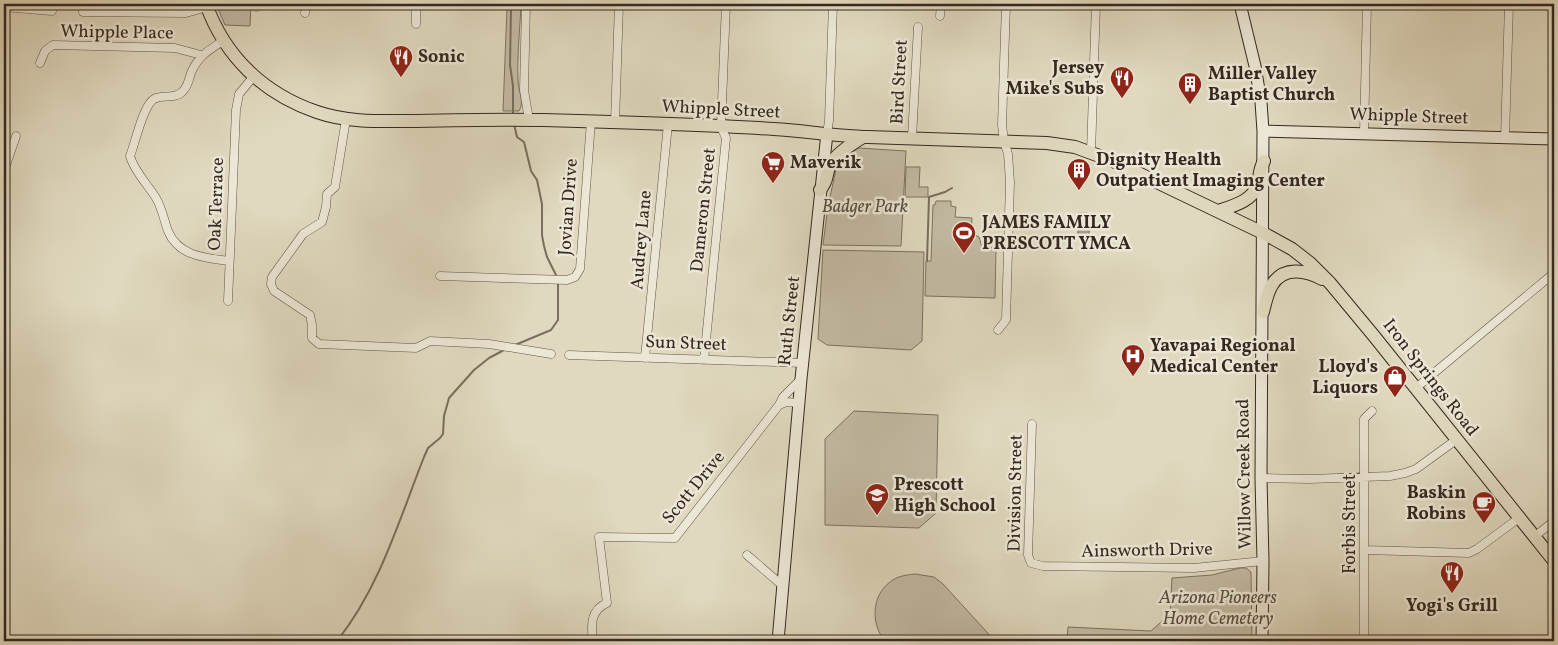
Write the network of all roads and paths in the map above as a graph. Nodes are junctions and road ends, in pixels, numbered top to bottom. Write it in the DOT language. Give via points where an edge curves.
graph roads {
  1 [pos="82,4"];
  2 [pos="306,4"];
  3 [pos="416,4"];
  4 [pos="526,4"];
  5 [pos="619,4"];
  6 [pos="726,4"];
  7 [pos="833,4"];
  8 [pos="941,4"];
  9 [pos="1006,4"];
  10 [pos="1096,4"];
  11 [pos="1240,4"];
  12 [pos="1367,4"];
  13 [pos="1509,4"];
  14 [pos="206,5"];
  15 [pos="12,6"];
  16 [pos="4,7"];
  17 [pos="52,11"];
  18 [pos="306,12"];
  19 [pos="940,16"];
  20 [pos="416,24"];
  21 [pos="918,27"];
  22 [pos="223,41"];
  23 [pos="201,55"];
  24 [pos="40,63"];
  25 [pos="254,76"];
  26 [pos="346,119"];
  27 [pos="529,120"];
  28 [pos="591,122"];
  29 [pos="615,122"];
  30 [pos="668,124"];
  31 [pos="721,126"];
  32 [pos="1263,131"];
  33 [pos="826,133"];
  34 [pos="1364,134"];
  35 [pos="16,136"];
  36 [pos="863,136"];
  37 [pos="912,138"];
  38 [pos="1505,138"];
  39 [pos="1554,139"];
  40 [pos="1004,141"];
  41 [pos="1091,152"];
  42 [pos="1264,161"];
  43 [pos="4,171"];
  44 [pos="820,190"];
  45 [pos="4,210"];
  46 [pos="1218,211"];
  47 [pos="4,223"];
  48 [pos="1263,233"];
  49 [pos="229,261"];
  50 [pos="1554,274"];
  51 [pos="440,276"];
  52 [pos="1330,283"];
  53 [pos="228,301"];
  54 [pos="1263,312"];
  55 [pos="998,330"];
  56 [pos="551,354"];
  57 [pos="568,355"];
  58 [pos="645,358"];
  59 [pos="704,360"];
  60 [pos="803,364"];
  61 [pos="801,379"];
  62 [pos="1416,388"];
  63 [pos="799,403"];
  64 [pos="779,405"];
  65 [pos="1372,411"];
  66 [pos="1032,424"];
  67 [pos="1456,440"];
  68 [pos="1365,477"];
  69 [pos="1261,478"];
  70 [pos="1519,518"];
  71 [pos="1554,521"];
  72 [pos="1534,537"];
  73 [pos="1365,550"];
  74 [pos="747,555"];
  75 [pos="1263,561"];
  76 [pos="1554,562"];
  77 [pos="1031,563"];
  78 [pos="783,586"];
  79 [pos="1364,640"];
  80 [pos="593,641"];
  81 [pos="778,641"];
  82 [pos="1262,641"];
  1 -- 14 [label="street" via="83,12 186,13"];
  2 -- 18 [label="street"];
  3 -- 20 [label="street"];
  4 -- 27 [label="street" via="524,90"];
  5 -- 29 [label="street"];
  6 -- 31 [label="street, Dameron Street"];
  7 -- 33 [label="street, Ruth Street"];
  8 -- 19 [label="street"];
  9 -- 40 [label="street"];
  10 -- 41 [label="street"];
  11 -- 32 [label="street, Willow Creek Road" via="1256,66"];
  12 -- 34 [label="street"];
  13 -- 38 [label="street"];
  14 -- 22 [label="main road, Whipple Street"];
  15 -- 16 [label="street"];
  15 -- 17 [label="street"];
  21 -- 37 [label="street, Bird Street"];
  22 -- 23 [label="street"];
  22 -- 25 [label="main road, Whipple Street"];
  23 -- 24 [label="street, Whipple Place" via="175,48 53,45 45,51"];
  23 -- 49 [label="street, Oak Terrace" via="183,91 175,96 155,98 148,105 130,156 132,164 159,202 174,242 191,254"];
  25 -- 26 [label="main road, Whipple Street" via="296,104"];
  25 -- 49 [label="street, Oak Terrace" via="239,94 236,110"];
  26 -- 27 [label="main road, Whipple Street"];
  26 -- 56 [label="street" via="335,187 327,194 322,222 302,234 272,277 274,291 310,315 312,338 319,344 416,348 430,341 489,344"];
  27 -- 28 [label="main road, Whipple Street"];
  28 -- 29 [label="main road, Whipple Street"];
  28 -- 51 [label="street, Jovian Drive" via="580,269 575,277 567,280"];
  29 -- 30 [label="main road, Whipple Street"];
  30 -- 31 [label="main road, Whipple Street"];
  30 -- 58 [label="street, Audrey Lane"];
  31 -- 33 [label="main road, Whipple Street"];
  31 -- 59 [label="street, Dameron Street" via="726,138"];
  32 -- 34 [label="street, Whipple Street"];
  32 -- 42 [label="street, Willow Creek Road"];
  33 -- 36 [label="main road, Whipple Street"];
  33 -- 44 [label="street, Ruth Street"];
  34 -- 38 [label="street, Whipple Street"];
  35 -- 43 [label="street"];
  36 -- 37 [label="main road, Whipple Street"];
  36 -- 44 [label="main road" via="832,162 827,182"];
  37 -- 40 [label="main road, Whipple Street"];
  38 -- 39 [label="street, Whipple Street"];
  40 -- 41 [label="main road, Whipple Street" via="1047,143"];
  40 -- 55 [label="street" via="1008,154 1010,206 1006,320"];
  41 -- 46 [label="main road, Whipple Street"];
  42 -- 46 [label="main road" via="1257,186 1250,196"];
  42 -- 48 [label="street, Willow Creek Road"];
  44 -- 60 [label="street, Ruth Street"];
  45 -- 47 [label="street"];
  46 -- 48 [label="main road, Whipple Street"];
  48 -- 52 [label="main road, Iron Springs Road" via="1292,249"];
  48 -- 54 [label="street, Willow Creek Road"];
  49 -- 53 [label="street"];
  50 -- 62 [label="street"];
  52 -- 54 [label="main road" via="1301,271 1284,274 1272,285"];
  52 -- 62 [label="main road, Iron Springs Road"];
  54 -- 69 [label="street, Willow Creek Road"];
  57 -- 58 [label="street, Sun Street"];
  58 -- 59 [label="street, Sun Street"];
  59 -- 60 [label="street, Sun Street"];
  60 -- 61 [label="street, Ruth Street"];
  61 -- 63 [label="street, Ruth Street"];
  61 -- 64 [label="street, Scott Drive"];
  62 -- 67 [label="main road, Iron Springs Road"];
  63 -- 64 [label="street"];
  63 -- 78 [label="street, Ruth Street"];
  64 -- 80 [label="street, Scott Drive" via="675,538 598,537 607,603 593,617"];
  65 -- 68 [label="street, Forbis Street" via="1364,418"];
  66 -- 77 [label="street, Division Street" via="1028,555"];
  67 -- 68 [label="street" via="1405,474"];
  67 -- 70 [label="main road, Iron Springs Road"];
  68 -- 69 [label="street"];
  68 -- 73 [label="street, Forbis Street"];
  69 -- 75 [label="street, Willow Creek Road"];
  70 -- 72 [label="main road, Iron Springs Road"];
  70 -- 73 [label="street" via="1469,553"];
  71 -- 72 [label="street"];
  72 -- 76 [label="main road, Iron Springs Road"];
  73 -- 79 [label="street, Forbis Street"];
  74 -- 78 [label="street"];
  75 -- 77 [label="street, Ainsworth Drive" via="1194,568 1043,566"];
  75 -- 82 [label="street, Willow Creek Road"];
  78 -- 81 [label="street, Ruth Street"];
}
